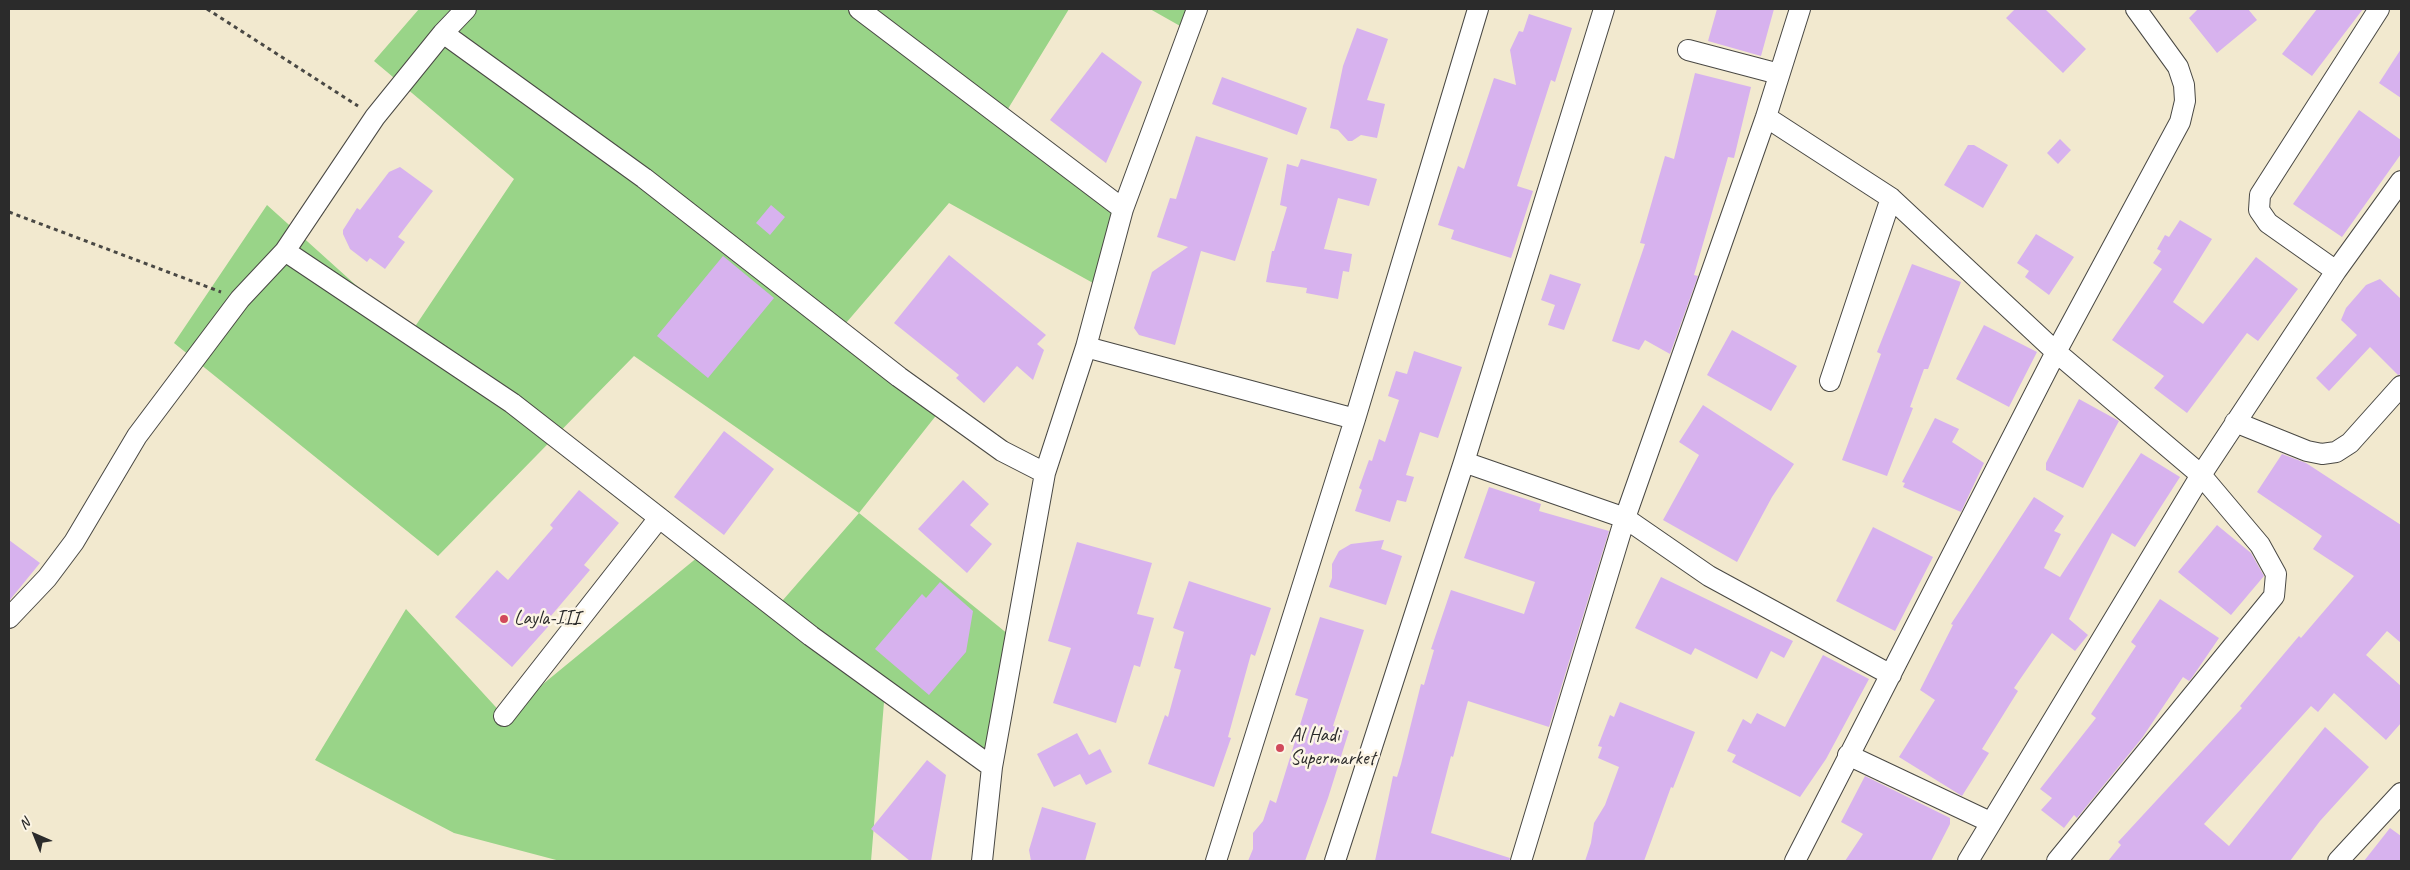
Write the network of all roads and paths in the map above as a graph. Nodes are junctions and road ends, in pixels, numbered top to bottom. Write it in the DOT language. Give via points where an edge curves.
graph roads {
  1 [pos="208,9"];
  2 [pos="466,9"];
  3 [pos="860,9"];
  4 [pos="1197,9"];
  5 [pos="1478,9"];
  6 [pos="1604,9"];
  7 [pos="1800,9"];
  8 [pos="2136,9"];
  9 [pos="2379,9"];
  10 [pos="443,33"];
  11 [pos="1688,50"];
  12 [pos="1779,74"];
  13 [pos="375,117"];
  14 [pos="1766,117"];
  15 [pos="2401,181"];
  16 [pos="1891,198"];
  17 [pos="1123,209"];
  18 [pos="9,212"];
  19 [pos="285,251"];
  20 [pos="2336,271"];
  21 [pos="240,299"];
  22 [pos="1086,347"];
  23 [pos="2056,352"];
  24 [pos="1830,381"];
  25 [pos="2401,386"];
  26 [pos="1354,419"];
  27 [pos="2236,422"];
  28 [pos="1464,462"];
  29 [pos="1045,473"];
  30 [pos="2201,474"];
  31 [pos="660,518"];
  32 [pos="1624,518"];
  33 [pos="9,618"];
  34 [pos="1891,675"];
  35 [pos="504,716"];
  36 [pos="1848,755"];
  37 [pos="992,767"];
  38 [pos="2401,793"];
  39 [pos="1990,822"];
  40 [pos="982,861"];
  41 [pos="1216,861"];
  42 [pos="1335,861"];
  43 [pos="1521,861"];
  44 [pos="1795,861"];
  45 [pos="1968,861"];
  46 [pos="2057,861"];
  47 [pos="2338,861"];
  1 -- 13 [label="path"];
  2 -- 10 [label="street"];
  3 -- 17 [label="street"];
  4 -- 17 [label="street"];
  5 -- 26 [label="street"];
  6 -- 28 [label="street"];
  7 -- 12 [label="street"];
  8 -- 23 [label="street" via="2178,66 2184,85 2180,122"];
  9 -- 20 [label="street" via="2260,195 2259,210 2268,223"];
  10 -- 13 [label="street"];
  10 -- 29 [label="street" via="644,178 899,376 1002,451"];
  11 -- 12 [label="street"];
  12 -- 14 [label="street"];
  13 -- 19 [label="street"];
  14 -- 16 [label="street"];
  14 -- 32 [label="street"];
  15 -- 20 [label="street"];
  16 -- 23 [label="street"];
  16 -- 24 [label="street"];
  17 -- 22 [label="street"];
  18 -- 21 [label="path"];
  19 -- 21 [label="street"];
  19 -- 31 [label="street" via="512,403"];
  20 -- 27 [label="street"];
  21 -- 33 [label="street" via="137,436 74,542 47,578"];
  22 -- 26 [label="street"];
  22 -- 29 [label="street"];
  23 -- 30 [label="street"];
  23 -- 34 [label="street"];
  25 -- 27 [label="street" via="2350,443 2336,452 2307,451"];
  26 -- 41 [label="street"];
  27 -- 30 [label="street"];
  28 -- 32 [label="street"];
  28 -- 42 [label="street"];
  29 -- 37 [label="street"];
  30 -- 39 [label="street"];
  30 -- 46 [label="street" via="2260,545 2276,574 2274,596"];
  31 -- 35 [label="street"];
  31 -- 37 [label="street" via="811,636"];
  32 -- 34 [label="street" via="1709,576"];
  32 -- 43 [label="street"];
  34 -- 36 [label="street"];
  36 -- 39 [label="street"];
  36 -- 44 [label="street"];
  37 -- 40 [label="street"];
  38 -- 47 [label="street"];
  39 -- 45 [label="street"];
}
